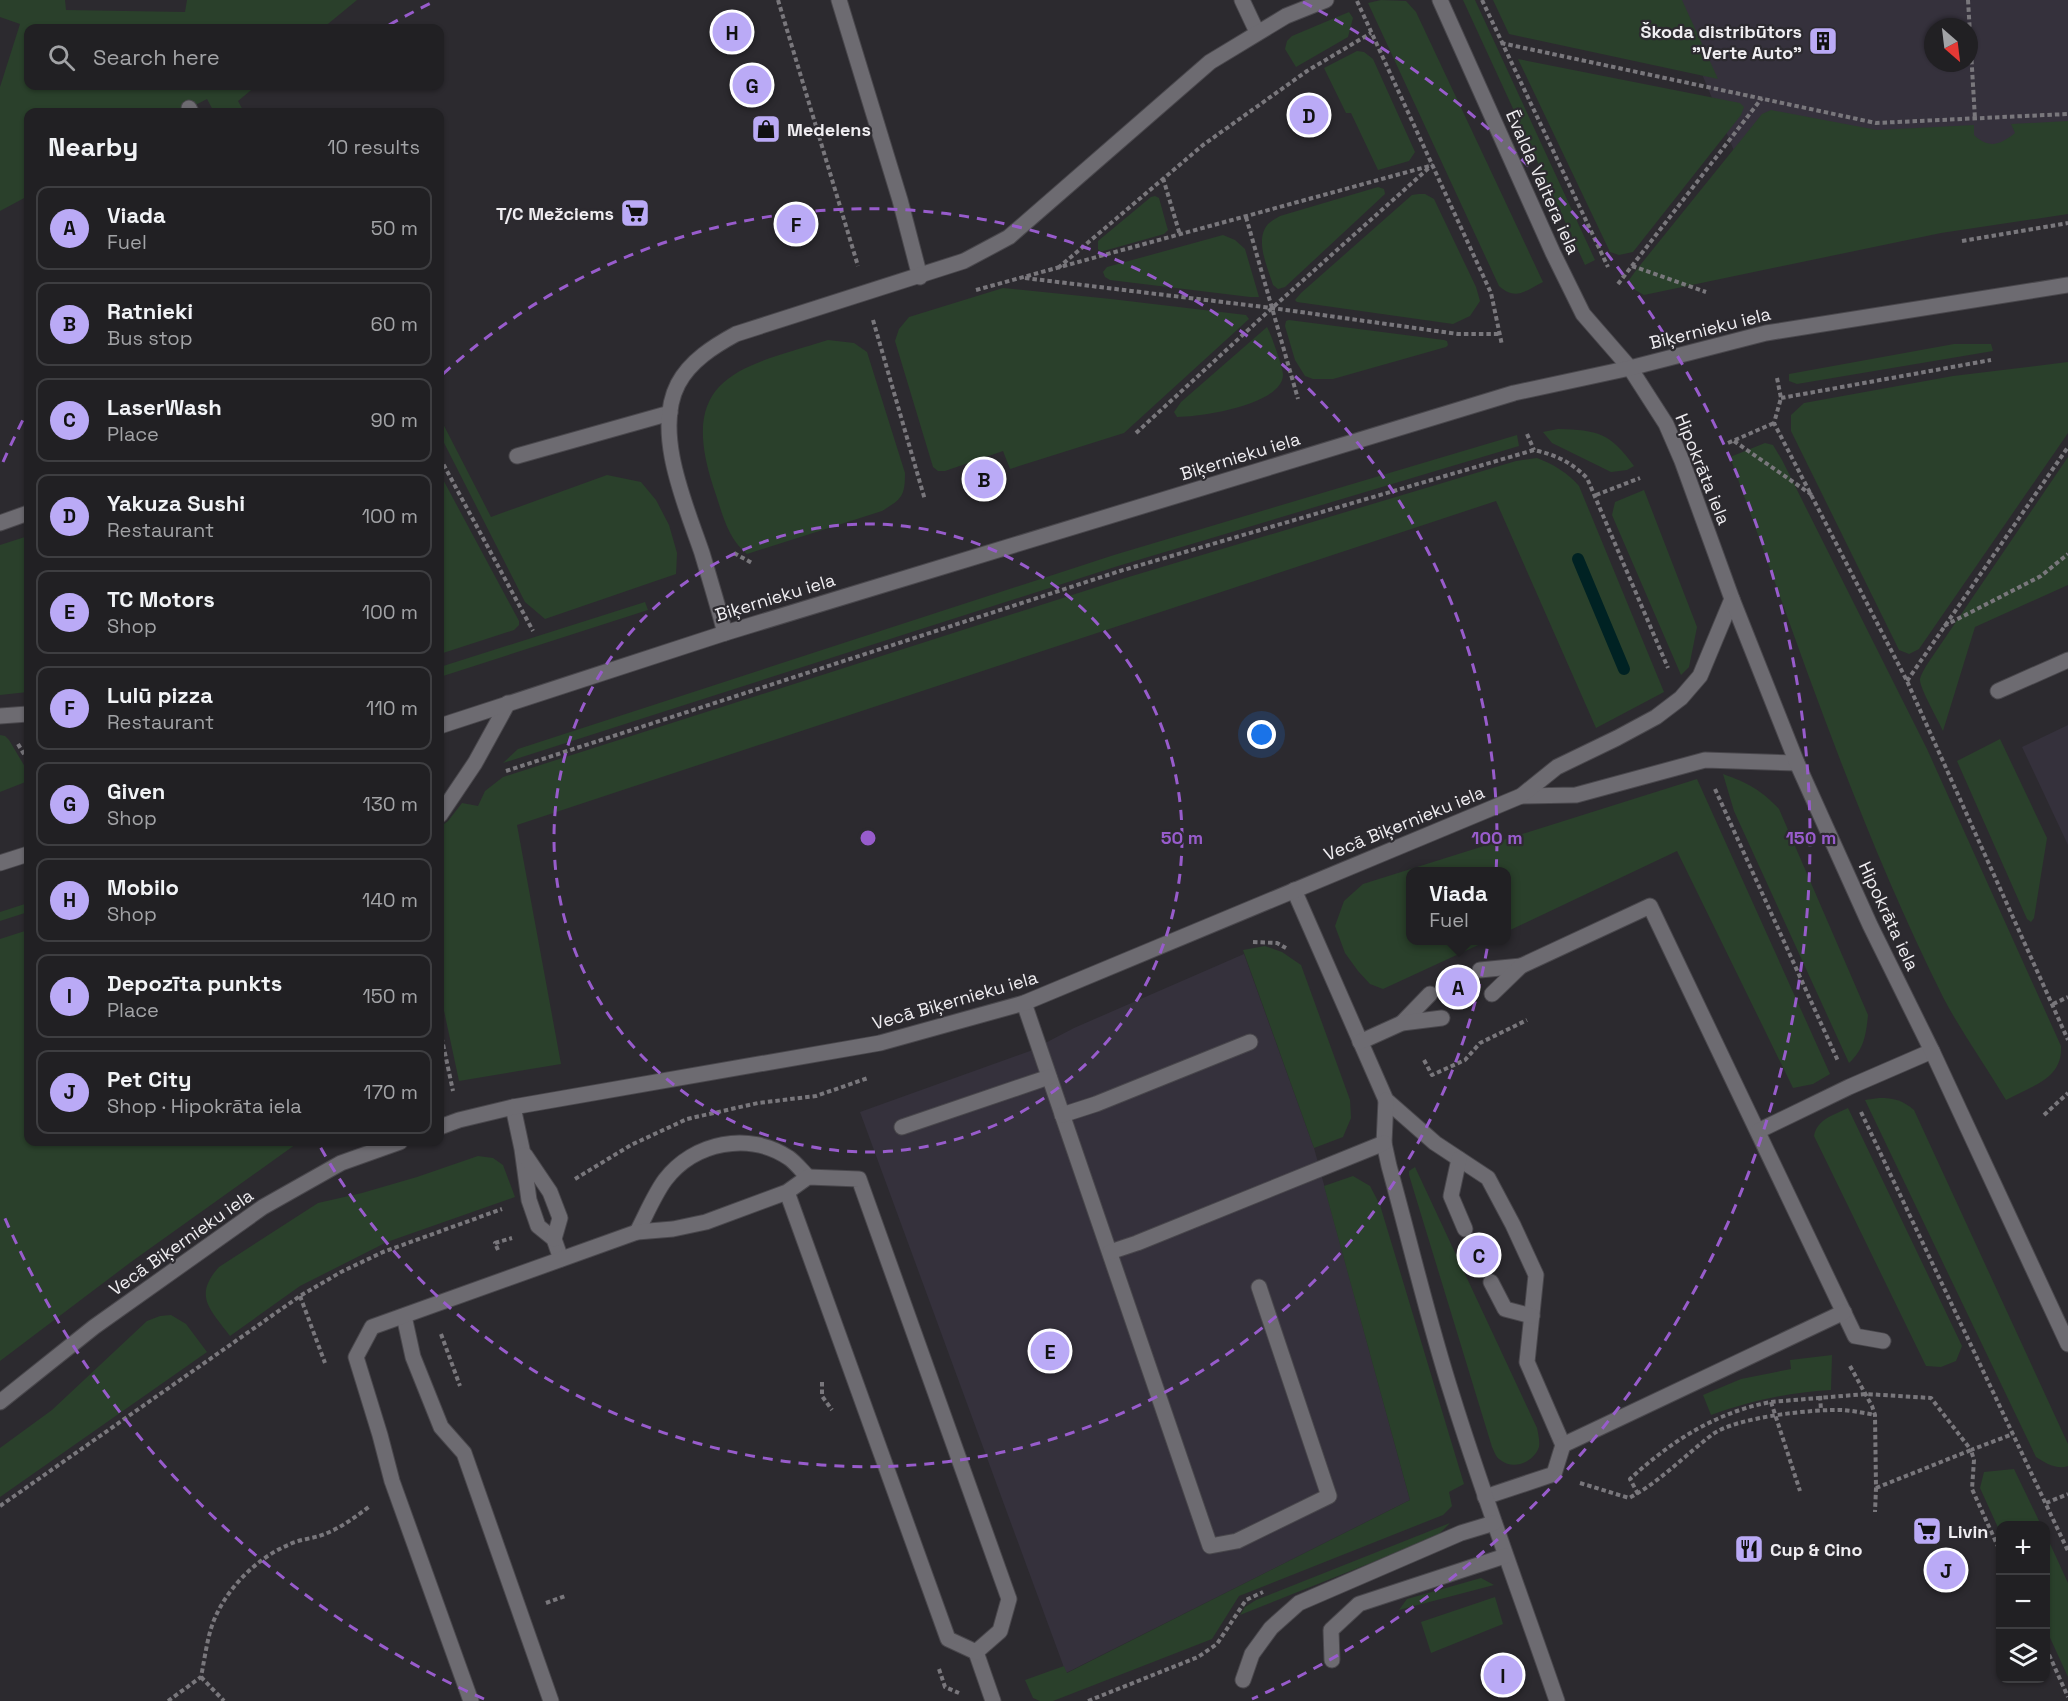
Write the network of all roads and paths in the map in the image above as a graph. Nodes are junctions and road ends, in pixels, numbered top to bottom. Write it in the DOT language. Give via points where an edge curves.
graph roads {
  1 [pos="777,0"];
  2 [pos="839,0"];
  3 [pos="1242,0"];
  4 [pos="1326,0"];
  5 [pos="1356,0"];
  6 [pos="1440,0"];
  7 [pos="1482,0"];
  8 [pos="1968,0"];
  9 [pos="1257,32"];
  10 [pos="1371,33"];
  11 [pos="1501,43"];
  12 [pos="1762,98"];
  13 [pos="2068,114"];
  14 [pos="1975,118"];
  15 [pos="1432,165"];
  16 [pos="1163,178"];
  17 [pos="1246,217"];
  18 [pos="2068,223"];
  19 [pos="1180,235"];
  20 [pos="1962,241"];
  21 [pos="1632,266"];
  22 [pos="1608,267"];
  23 [pos="1057,268"];
  24 [pos="920,277"];
  25 [pos="1022,278"];
  26 [pos="1618,284"];
  27 [pos="2068,285"];
  28 [pos="976,290"];
  29 [pos="1706,292"];
  30 [pos="866,293"];
  31 [pos="1272,308"];
  32 [pos="884,315"];
  33 [pos="1498,334"];
  34 [pos="1502,345"];
  35 [pos="1991,360"];
  36 [pos="1630,368"];
  37 [pos="1777,378"];
  38 [pos="1781,398"];
  39 [pos="1298,399"];
  40 [pos="670,413"];
  41 [pos="1774,423"];
  42 [pos="1136,434"];
  43 [pos="1527,434"];
  44 [pos="1734,441"];
  45 [pos="1728,443"];
  46 [pos="2068,447"];
  47 [pos="1534,450"];
  48 [pos="517,456"];
  49 [pos="444,465"];
  50 [pos="1640,478"];
  51 [pos="1596,495"];
  52 [pos="1813,496"];
  53 [pos="925,500"];
  54 [pos="24,514"];
  55 [pos="0,523"];
  56 [pos="728,544"];
  57 [pos="2068,554"];
  58 [pos="752,563"];
  59 [pos="1732,599"];
  60 [pos="1944,626"];
  61 [pos="533,631"];
  62 [pos="725,633"];
  63 [pos="2068,660"];
  64 [pos="1906,681"];
  65 [pos="1998,691"];
  66 [pos="1681,698"];
  67 [pos="508,704"];
  68 [pos="24,714"];
  69 [pos="0,716"];
  70 [pos="444,725"];
  71 [pos="1705,760"];
  72 [pos="1797,763"];
  73 [pos="501,772"];
  74 [pos="1521,796"];
  75 [pos="444,809"];
  76 [pos="24,855"];
  77 [pos="0,862"];
  78 [pos="1294,890"];
  79 [pos="1521,966"];
  80 [pos="1480,970"];
  81 [pos="1430,994"];
  82 [pos="1492,994"];
  83 [pos="2068,997"];
  84 [pos="1024,1003"];
  85 [pos="2053,1004"];
  86 [pos="1442,1018"];
  87 [pos="1527,1020"];
  88 [pos="1402,1023"];
  89 [pos="2068,1040"];
  90 [pos="1250,1042"];
  91 [pos="1360,1042"];
  92 [pos="444,1049"];
  93 [pos="1932,1051"];
  94 [pos="1424,1060"];
  95 [pos="1049,1077"];
  96 [pos="1849,1087"];
  97 [pos="2068,1093"];
  98 [pos="1386,1100"];
  99 [pos="513,1107"];
  100 [pos="1062,1115"];
  101 [pos="2044,1115"];
  102 [pos="459,1120"];
  103 [pos="444,1126"];
  104 [pos="902,1127"];
  105 [pos="1758,1131"];
  106 [pos="1384,1143"];
  107 [pos="389,1146"];
  108 [pos="522,1149"];
  109 [pos="1459,1159"];
  110 [pos="808,1177"];
  111 [pos="787,1192"];
  112 [pos="1465,1229"];
  113 [pos="637,1232"];
  114 [pos="554,1239"];
  115 [pos="1110,1252"];
  116 [pos="561,1259"];
  117 [pos="1491,1282"];
  118 [pos="1259,1287"];
  119 [pos="1844,1312"];
  120 [pos="404,1316"];
  121 [pos="1532,1316"];
  122 [pos="1883,1341"];
  123 [pos="2068,1344"];
  124 [pos="1820,1396"];
  125 [pos="0,1402"];
  126 [pos="1771,1402"];
  127 [pos="1872,1406"];
  128 [pos="1821,1410"];
  129 [pos="1875,1415"];
  130 [pos="1775,1417"];
  131 [pos="2013,1434"];
  132 [pos="1563,1445"];
  133 [pos="1971,1450"];
  134 [pos="1554,1474"];
  135 [pos="392,1481"];
  136 [pos="1876,1488"];
  137 [pos="1800,1491"];
  138 [pos="1638,1494"];
  139 [pos="2068,1494"];
  140 [pos="1485,1497"];
  141 [pos="2046,1503"];
  142 [pos="1875,1512"];
  143 [pos="1494,1523"];
  144 [pos="1996,1540"];
  145 [pos="2068,1551"];
  146 [pos="1505,1556"];
  147 [pos="976,1652"];
  148 [pos="2050,1657"];
  149 [pos="1332,1660"];
  150 [pos="201,1677"];
  151 [pos="1243,1680"];
  152 [pos="2068,1697"];
  153 [pos="168,1701"];
  154 [pos="224,1701"];
  155 [pos="471,1701"];
  156 [pos="551,1701"];
  157 [pos="993,1701"];
  158 [pos="1557,1701"];
  1 -- 30 [label="path"];
  2 -- 24 [label="street"];
  3 -- 9 [label="street"];
  4 -- 9 [label="street"];
  5 -- 10 [label="path"];
  6 -- 36 [label="street, Ēvalda Valtera iela" via="1583,314"];
  7 -- 11 [label="path"];
  8 -- 14 [label="path"];
  9 -- 24 [label="street" via="1210,62 1009,237 964,261"];
  10 -- 15 [label="path"];
  10 -- 16 [label="path" via="1307,71"];
  11 -- 12 [label="path"];
  11 -- 22 [label="path"];
  12 -- 14 [label="path" via="1876,123"];
  12 -- 21 [label="path"];
  13 -- 14 [label="path"];
  15 -- 17 [label="path"];
  15 -- 31 [label="path"];
  15 -- 33 [label="path" via="1491,293"];
  16 -- 19 [label="path"];
  16 -- 23 [label="path"];
  17 -- 19 [label="path"];
  17 -- 31 [label="path"];
  18 -- 20 [label="path"];
  19 -- 23 [label="path"];
  21 -- 26 [label="path"];
  21 -- 29 [label="path"];
  23 -- 25 [label="path"];
  24 -- 30 [label="street"];
  25 -- 28 [label="path"];
  25 -- 31 [label="path"];
  27 -- 36 [label="street, Biķernieku iela" via="1766,333"];
  30 -- 40 [label="street" via="736,334 713,346 678,385"];
  31 -- 33 [label="path" via="1458,334"];
  31 -- 39 [label="path"];
  31 -- 42 [label="path"];
  32 -- 53 [label="path" via="872,318"];
  33 -- 34 [label="path"];
  35 -- 38 [label="path"];
  36 -- 59 [label="street, Hipokrāta iela" via="1666,424"];
  36 -- 62 [label="street, Biķernieku iela" via="1514,393"];
  37 -- 38 [label="path"];
  38 -- 41 [label="path"];
  40 -- 48 [label="street"];
  40 -- 62 [label="street" via="674,469"];
  41 -- 44 [label="path"];
  41 -- 52 [label="path"];
  43 -- 47 [label="path"];
  44 -- 45 [label="path"];
  44 -- 52 [label="path"];
  46 -- 60 [label="path"];
  47 -- 51 [label="path" via="1557,455 1575,466"];
  47 -- 73 [label="path" via="1120,571"];
  49 -- 61 [label="path"];
  50 -- 51 [label="path"];
  51 -- 66 [label="path"];
  52 -- 64 [label="path"];
  54 -- 55 [label="street"];
  56 -- 58 [label="path" via="734,553"];
  57 -- 60 [label="path" via="2041,576"];
  59 -- 66 [label="street, Vecā Biķernieku iela" via="1700,676"];
  59 -- 72 [label="street, Hipokrāta iela"];
  60 -- 64 [label="path"];
  62 -- 67 [label="street, Biķernieku iela"];
  63 -- 65 [label="street"];
  64 -- 85 [label="path"];
  66 -- 74 [label="street, Vecā Biķernieku iela" via="1656,717 1557,767"];
  67 -- 70 [label="street, Biķernieku iela"];
  67 -- 75 [label="street"];
  68 -- 69 [label="street"];
  71 -- 72 [label="street, Vecā Biķernieku iela"];
  71 -- 74 [label="street, Vecā Biķernieku iela" via="1576,795"];
  71 -- 96 [label="path" via="1710,779"];
  72 -- 93 [label="street, Hipokrāta iela"];
  74 -- 78 [label="street, Vecā Biķernieku iela"];
  76 -- 77 [label="street"];
  78 -- 84 [label="street, Vecā Biķernieku iela"];
  78 -- 91 [label="street"];
  79 -- 80 [label="street"];
  79 -- 82 [label="street"];
  79 -- 105 [label="street" via="1650,906"];
  81 -- 88 [label="street"];
  83 -- 85 [label="path"];
  84 -- 95 [label="street"];
  84 -- 99 [label="street, Vecā Biķernieku iela" via="880,1043"];
  85 -- 89 [label="path"];
  86 -- 88 [label="street"];
  87 -- 94 [label="path" via="1480,1043 1465,1060 1432,1075"];
  88 -- 91 [label="street"];
  90 -- 100 [label="street"];
  91 -- 98 [label="street"];
  92 -- 102 [label="path"];
  93 -- 96 [label="street"];
  93 -- 123 [label="street, Hipokrāta iela"];
  95 -- 100 [label="street"];
  95 -- 104 [label="street"];
  96 -- 105 [label="street"];
  96 -- 131 [label="path"];
  97 -- 101 [label="path"];
  98 -- 106 [label="street"];
  98 -- 109 [label="street"];
  99 -- 102 [label="street, Vecā Biķernieku iela"];
  99 -- 108 [label="street"];
  100 -- 115 [label="street"];
  102 -- 103 [label="street, Vecā Biķernieku iela"];
  105 -- 119 [label="street"];
  106 -- 115 [label="street"];
  106 -- 140 [label="street" via="1451,1392"];
  107 -- 125 [label="street, Vecā Biķernieku iela" via="341,1163 262,1207 94,1327"];
  108 -- 114 [label="street" via="533,1212 538,1226"];
  108 -- 114 [label="street" via="550,1192 560,1218"];
  109 -- 112 [label="street" via="1451,1196"];
  109 -- 121 [label="street" via="1488,1178 1513,1225 1536,1275"];
  110 -- 111 [label="street"];
  110 -- 113 [label="street" via="789,1158 761,1145 734,1142 708,1148 686,1159 666,1180"];
  110 -- 147 [label="street" via="859,1179 1009,1599 1000,1630"];
  111 -- 113 [label="street" via="706,1222"];
  111 -- 147 [label="street" via="948,1639"];
  113 -- 116 [label="street"];
  114 -- 116 [label="street"];
  115 -- 118 [label="street" via="1210,1546 1237,1540 1329,1496"];
  116 -- 120 [label="street"];
  117 -- 121 [label="street" via="1504,1309"];
  119 -- 122 [label="street" via="1855,1336"];
  119 -- 132 [label="street"];
  120 -- 135 [label="street" via="372,1327 356,1357"];
  120 -- 156 [label="street" via="413,1357 441,1426 464,1453"];
  121 -- 132 [label="street" via="1527,1362"];
  124 -- 126 [label="path"];
  124 -- 128 [label="path"];
  124 -- 133 [label="path" via="1931,1398"];
  126 -- 130 [label="path"];
  126 -- 138 [label="path" via="1710,1422 1679,1439 1630,1479"];
  127 -- 129 [label="path"];
  128 -- 129 [label="path"];
  128 -- 130 [label="path"];
  129 -- 136 [label="path"];
  130 -- 137 [label="path"];
  130 -- 138 [label="path" via="1754,1418 1715,1433"];
  131 -- 133 [label="path"];
  131 -- 141 [label="path"];
  132 -- 134 [label="street"];
  133 -- 136 [label="path"];
  133 -- 144 [label="path" via="1972,1489"];
  134 -- 138 [label="path" via="1629,1498"];
  134 -- 140 [label="street"];
  135 -- 150 [label="path" via="375,1502 349,1522 322,1535 288,1544 244,1576 218,1612"];
  135 -- 155 [label="street"];
  136 -- 142 [label="path"];
  139 -- 141 [label="path"];
  140 -- 143 [label="street"];
  141 -- 145 [label="path"];
  143 -- 146 [label="street"];
  143 -- 151 [label="street" via="1461,1533 1299,1604 1271,1628 1252,1654"];
  146 -- 149 [label="street" via="1359,1604 1331,1630"];
  146 -- 158 [label="street"];
  147 -- 157 [label="street"];
  148 -- 152 [label="path"];
  150 -- 153 [label="path"];
  150 -- 154 [label="path"];
}
